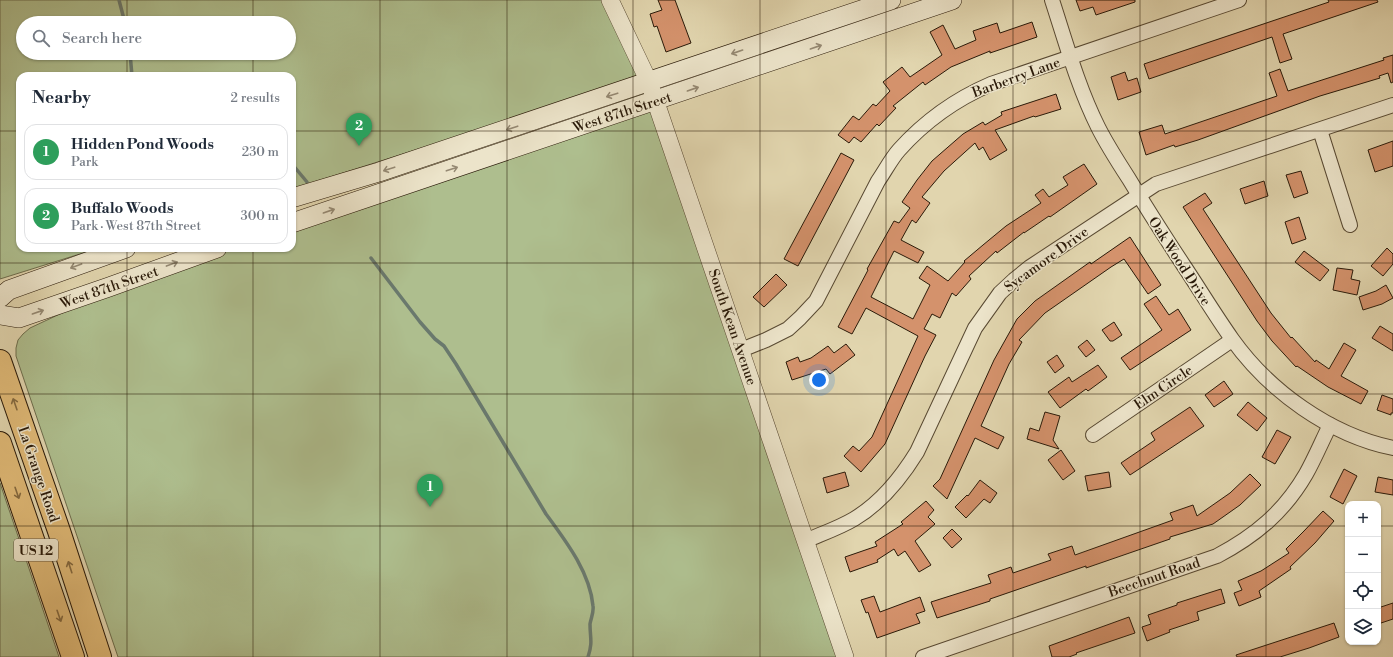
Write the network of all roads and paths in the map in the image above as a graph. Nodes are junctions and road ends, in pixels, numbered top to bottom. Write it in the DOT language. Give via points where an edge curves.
graph roads {
  1 [pos="610,0"];
  2 [pos="891,0"];
  3 [pos="952,0"];
  4 [pos="1052,0"];
  5 [pos="1239,0"];
  6 [pos="1071,57"];
  7 [pos="649,82"];
  8 [pos="656,101"];
  9 [pos="1393,105"];
  10 [pos="1320,130"];
  11 [pos="1138,195"];
  12 [pos="296,197"];
  13 [pos="296,222"];
  14 [pos="1350,224"];
  15 [pos="115,252"];
  16 [pos="206,252"];
  17 [pos="0,298"];
  18 [pos="0,315"];
  19 [pos="1232,340"];
  20 [pos="741,350"];
  21 [pos="0,361"];
  22 [pos="1330,424"];
  23 [pos="1093,435"];
  24 [pos="0,443"];
  25 [pos="1393,448"];
  26 [pos="806,541"];
  27 [pos="73,657"];
  28 [pos="100,657"];
  29 [pos="845,657"];
  30 [pos="923,657"];
  1 -- 7 [label="street, South Kean Avenue"];
  2 -- 7 [label="main road, West 87th Street, one-way"];
  8 -- 3 [label="main road, West 87th Street, one-way"];
  4 -- 6 [label="street, Oak Wood Drive"];
  5 -- 6 [label="street, Barberry Lane"];
  6 -- 11 [label="street, Oak Wood Drive" via="1098,127"];
  6 -- 20 [label="street, Barberry Lane" via="974,91 945,109 922,128 898,151 878,181 816,301 788,329"];
  7 -- 8 [label="street, South Kean Avenue"];
  7 -- 12 [label="main road, West 87th Street, one-way" via="379,172"];
  13 -- 8 [label="main road, West 87th Street, one-way"];
  8 -- 20 [label="street, South Kean Avenue"];
  9 -- 10 [label="street, Sycamore Drive"];
  10 -- 11 [label="street, Sycamore Drive" via="1156,184"];
  10 -- 14 [label="street"];
  11 -- 19 [label="street, Oak Wood Drive"];
  11 -- 26 [label="street, Sycamore Drive" via="1030,268 1000,293 975,328 917,452 904,473 892,488 864,512"];
  15 -- 17 [label="main road, one-way" via="9,290"];
  18 -- 16 [label="main road, West 87th Street, one-way" via="19,318"];
  19 -- 22 [label="street, Oak Wood Drive" via="1255,367 1291,400"];
  19 -- 23 [label="street, Elm Circle"];
  20 -- 26 [label="street, South Kean Avenue"];
  28 -- 21 [label="highway, La Grange Road / US 12, one-way"];
  22 -- 25 [label="street, Oak Wood Drive" via="1350,435"];
  22 -- 30 [label="street, Beechnut Road" via="1306,475 1287,502 1271,520 1235,547 1217,556"];
  24 -- 27 [label="highway, La Grange Road / US 12, one-way"];
  26 -- 29 [label="street, South Kean Avenue"];
}
